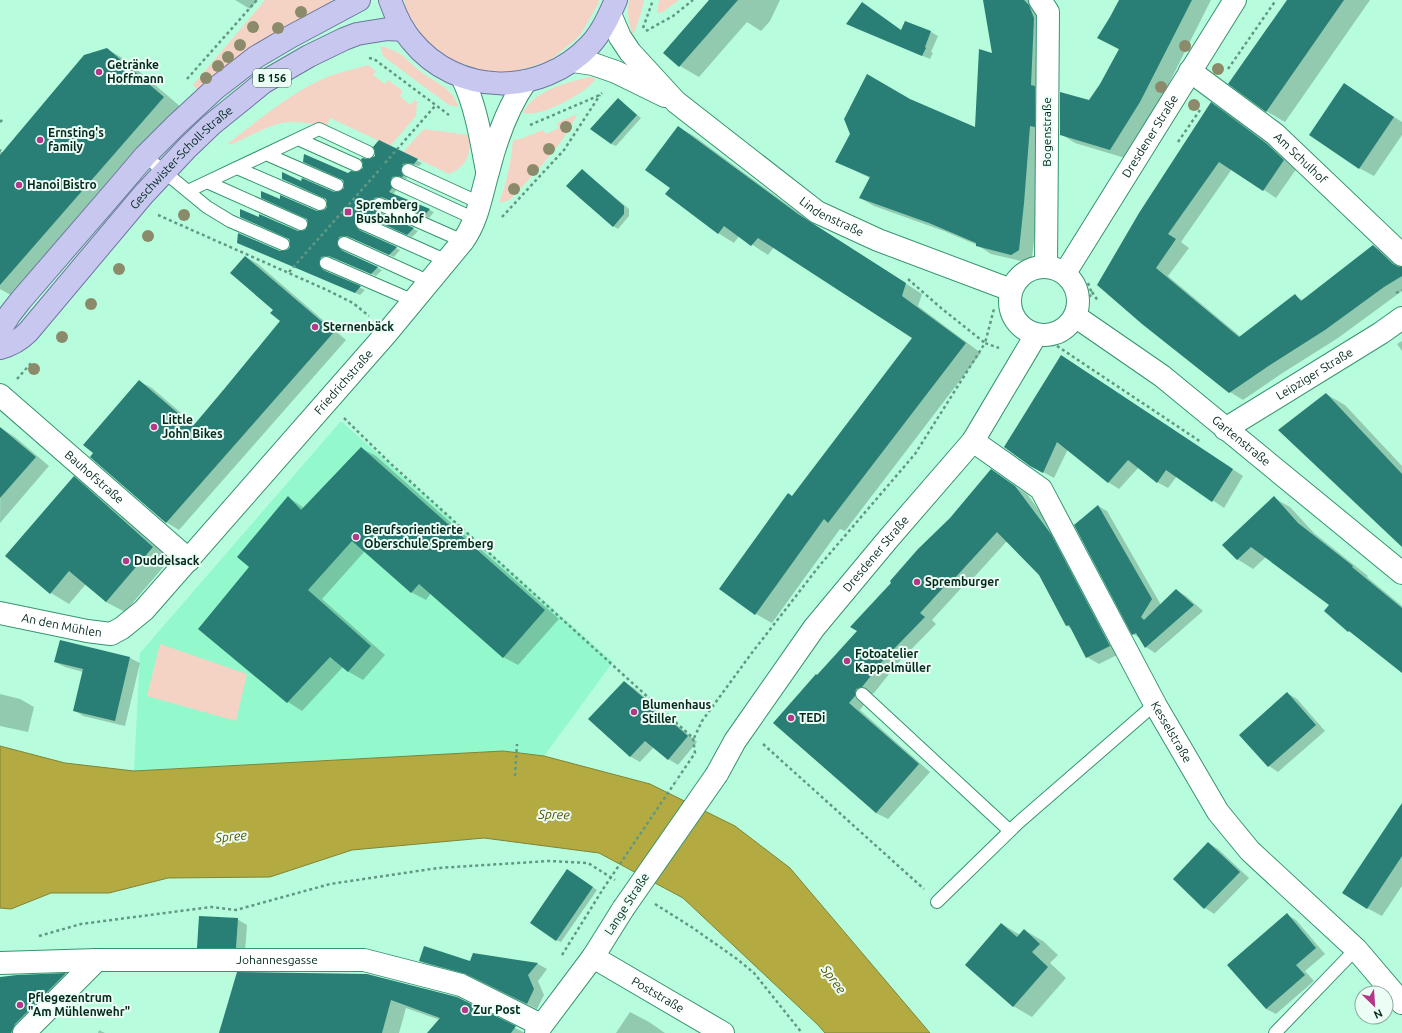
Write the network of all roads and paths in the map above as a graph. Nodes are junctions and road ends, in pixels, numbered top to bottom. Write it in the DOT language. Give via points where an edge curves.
graph roads {
  1 [pos="358,0"];
  2 [pos="390,0"];
  3 [pos="693,0"];
  4 [pos="1040,0"];
  5 [pos="1235,0"];
  6 [pos="613,7"];
  7 [pos="404,30"];
  8 [pos="640,34"];
  9 [pos="573,61"];
  10 [pos="1190,71"];
  11 [pos="462,77"];
  12 [pos="526,81"];
  13 [pos="676,102"];
  14 [pos="435,106"];
  15 [pos="4,118"];
  16 [pos="0,122"];
  17 [pos="298,139"];
  18 [pos="368,152"];
  19 [pos="266,154"];
  20 [pos="145,156"];
  21 [pos="356,164"];
  22 [pos="237,168"];
  23 [pos="408,170"];
  24 [pos="488,172"];
  25 [pos="206,182"];
  26 [pos="178,183"];
  27 [pos="397,183"];
  28 [pos="337,185"];
  29 [pos="320,204"];
  30 [pos="379,204"];
  31 [pos="477,211"];
  32 [pos="362,223"];
  33 [pos="301,224"];
  34 [pos="463,241"];
  35 [pos="283,244"];
  36 [pos="344,244"];
  37 [pos="1402,255"];
  38 [pos="447,261"];
  39 [pos="326,263"];
  40 [pos="1056,270"];
  41 [pos="289,272"];
  42 [pos="430,282"];
  43 [pos="1011,290"];
  44 [pos="1402,290"];
  45 [pos="1091,291"];
  46 [pos="1396,294"];
  47 [pos="414,301"];
  48 [pos="1099,302"];
  49 [pos="1075,316"];
  50 [pos="1402,318"];
  51 [pos="0,330"];
  52 [pos="386,334"];
  53 [pos="1036,335"];
  54 [pos="985,343"];
  55 [pos="0,348"];
  56 [pos="0,395"];
  57 [pos="338,413"];
  58 [pos="1225,429"];
  59 [pos="973,441"];
  60 [pos="189,560"];
  61 [pos="1402,574"];
  62 [pos="0,613"];
  63 [pos="862,694"];
  64 [pos="1156,706"];
  65 [pos="694,738"];
  66 [pos="760,742"];
  67 [pos="517,744"];
  68 [pos="717,774"];
  69 [pos="515,776"];
  70 [pos="1010,831"];
  71 [pos="621,883"];
  72 [pos="603,889"];
  73 [pos="937,902"];
  74 [pos="654,903"];
  75 [pos="35,937"];
  76 [pos="1356,949"];
  77 [pos="593,957"];
  78 [pos="97,960"];
  79 [pos="0,963"];
  80 [pos="1402,1003"];
  81 [pos="539,1029"];
  82 [pos="24,1033"];
  83 [pos="723,1033"];
  84 [pos="802,1033"];
  85 [pos="1275,1033"];
  1 -- 20 [label="main road, Geschwister-Scholl-Straße / B 156" via="256,58 216,88"];
  2 -- 7 [label="main road"];
  3 -- 8 [label="path" via="673,16"];
  4 -- 40 [label="street, Bogenstraße" via="1048,12"];
  5 -- 10 [label="street, Dresdener Straße"];
  6 -- 9 [label="main road" via="606,24 591,44"];
  6 -- 13 [label="street, Lindenstraße" via="620,37 630,52"];
  7 -- 11 [label="main road" via="427,57"];
  7 -- 26 [label="main road, Geschwister-Scholl-Straße / B 156" via="388,29 344,39 264,82 187,148"];
  9 -- 12 [label="main road" via="548,75"];
  9 -- 13 [label="street, Lindenstraße" via="593,64 616,72"];
  10 -- 37 [label="street, Am Schulhof" via="1275,134"];
  10 -- 40 [label="street, Dresdener Straße"];
  11 -- 12 [label="main road" via="492,84"];
  11 -- 24 [label="street, Friedrichstraße" via="474,108"];
  12 -- 24 [label="street, Friedrichstraße" via="507,112"];
  13 -- 43 [label="street, Lindenstraße" via="817,212 878,240"];
  14 -- 41 [label="path"];
  15 -- 16 [label="path"];
  17 -- 18 [label="lane" via="319,129"];
  17 -- 19 [label="lane"];
  17 -- 21 [label="lane"];
  19 -- 22 [label="lane"];
  19 -- 28 [label="lane"];
  20 -- 26 [label="lane"];
  20 -- 51 [label="main road, Geschwister-Scholl-Straße / B 156" via="21,300"];
  22 -- 25 [label="lane"];
  22 -- 29 [label="lane"];
  23 -- 31 [label="lane"];
  24 -- 31 [label="street, Friedrichstraße"];
  25 -- 26 [label="lane"];
  25 -- 33 [label="lane"];
  26 -- 35 [label="lane" via="207,207 230,221"];
  26 -- 41 [label="path" via="158,215"];
  26 -- 55 [label="main road, Geschwister-Scholl-Straße / B 156" via="143,196 21,340"];
  27 -- 31 [label="lane"];
  30 -- 34 [label="lane"];
  31 -- 34 [label="street, Friedrichstraße" via="470,231"];
  32 -- 38 [label="lane"];
  34 -- 38 [label="street, Friedrichstraße"];
  36 -- 42 [label="lane"];
  38 -- 42 [label="street, Friedrichstraße"];
  39 -- 47 [label="lane"];
  40 -- 43 [label="street" via="1035,267 1024,272"];
  40 -- 49 [label="street" via="1073,282 1078,292"];
  41 -- 52 [label="path" via="352,303"];
  42 -- 47 [label="street, Friedrichstraße"];
  43 -- 53 [label="street" via="1011,313 1017,323"];
  44 -- 46 [label="path"];
  45 -- 48 [label="path"];
  47 -- 52 [label="street, Friedrichstraße"];
  49 -- 53 [label="street" via="1069,325 1059,332"];
  49 -- 58 [label="street, Gartenstraße" via="1162,376"];
  50 -- 58 [label="street, Leipziger Straße"];
  52 -- 60 [label="street, Friedrichstraße"];
  53 -- 59 [label="street, Dresdener Straße"];
  54 -- 65 [label="path" via="914,454 820,565 751,654 702,721"];
  56 -- 60 [label="street, Bauhofstraße"];
  57 -- 65 [label="path"];
  58 -- 61 [label="street, Gartenstraße"];
  59 -- 64 [label="street, Kesselstraße" via="1040,489"];
  59 -- 68 [label="street, Dresdener Straße" via="814,628 735,741"];
  60 -- 62 [label="street, An den Mühlen" via="144,610 111,634"];
  63 -- 70 [label="lane"];
  64 -- 70 [label="lane"];
  64 -- 76 [label="street, Kesselstraße" via="1218,812 1250,851"];
  65 -- 72 [label="path, bridge" via="695,753"];
  66 -- 73 [label="path"];
  67 -- 69 [label="path"];
  68 -- 77 [label="street, Lange Straße, bridge" via="623,909"];
  70 -- 73 [label="lane"];
  71 -- 75 [label="path" via="588,863 549,861 438,868 330,884 236,910 211,907 81,924"];
  74 -- 84 [label="path" via="754,973"];
  76 -- 80 [label="street, Kesselstraße"];
  76 -- 85 [label="lane"];
  77 -- 81 [label="street, Lange Straße"];
  77 -- 83 [label="street, Poststraße"];
  78 -- 79 [label="street, Johannesgasse"];
  78 -- 81 [label="street, Johannesgasse" via="364,960 461,985"];
  78 -- 82 [label="street"];
}
